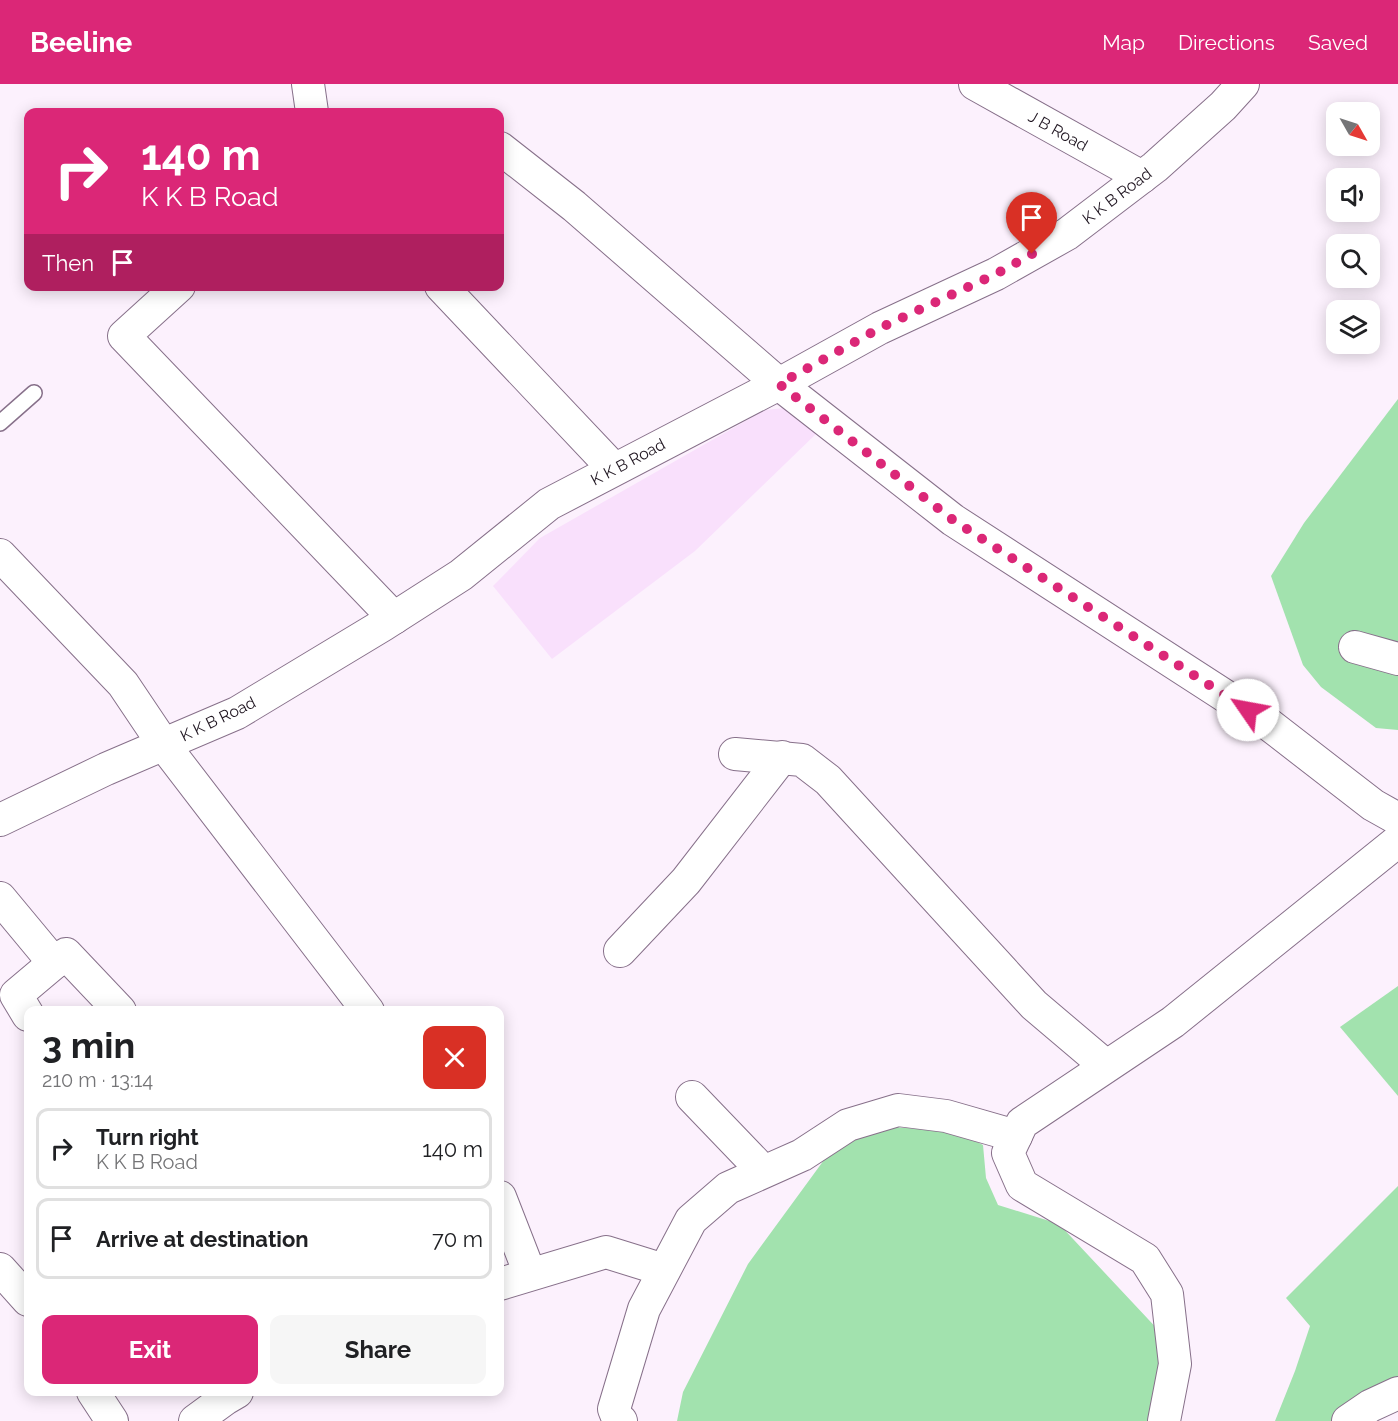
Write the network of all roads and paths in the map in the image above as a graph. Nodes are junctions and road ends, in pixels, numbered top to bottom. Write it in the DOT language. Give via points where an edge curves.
graph roads {
  1 [pos="308,84"];
  2 [pos="975,84"];
  3 [pos="1243,84"];
  4 [pos="311,108"];
  5 [pos="504,151"];
  6 [pos="1142,177"];
  7 [pos="173,291"];
  8 [pos="446,291"];
  9 [pos="779,384"];
  10 [pos="34,393"];
  11 [pos="0,423"];
  12 [pos="614,469"];
  13 [pos="0,555"];
  14 [pos="394,618"];
  15 [pos="1355,647"];
  16 [pos="1398,659"];
  17 [pos="164,745"];
  18 [pos="735,754"];
  19 [pos="782,757"];
  20 [pos="1398,819"];
  21 [pos="0,820"];
  22 [pos="1398,841"];
  23 [pos="0,898"];
  24 [pos="620,951"];
  25 [pos="54,963"];
  26 [pos="115,1006"];
  27 [pos="364,1006"];
  28 [pos="24,1008"];
  29 [pos="1106,1066"];
  30 [pos="692,1097"];
  31 [pos="1016,1136"];
  32 [pos="763,1171"];
  33 [pos="504,1207"];
  34 [pos="0,1269"];
  35 [pos="664,1270"];
  36 [pos="530,1274"];
  37 [pos="504,1283"];
  38 [pos="24,1296"];
  39 [pos="1398,1393"];
  40 [pos="96,1396"];
  41 [pos="230,1396"];
  42 [pos="1351,1420"];
  43 [pos="112,1421"];
  44 [pos="195,1421"];
  45 [pos="621,1421"];
  46 [pos="1164,1421"];
  1 -- 4 [label="street"];
  2 -- 6 [label="street, J B Road"];
  3 -- 6 [label="street, K K B Road"];
  5 -- 9 [label="street"];
  6 -- 9 [label="street, K K B Road" via="1067,234 996,274 880,328"];
  7 -- 14 [label="street" via="124,336"];
  8 -- 12 [label="street"];
  9 -- 12 [label="street, K K B Road"];
  9 -- 20 [label="street" via="953,520 1267,723 1373,805"];
  10 -- 11 [label="lane"];
  12 -- 14 [label="street, K K B Road" via="549,504 461,575"];
  13 -- 17 [label="street" via="123,684"];
  14 -- 17 [label="street, K K B Road" via="237,713"];
  15 -- 16 [label="street"];
  17 -- 21 [label="street, K K B Road"];
  17 -- 27 [label="street"];
  18 -- 19 [label="street"];
  19 -- 24 [label="street" via="686,882"];
  19 -- 29 [label="street" via="802,760 828,780 1034,1005"];
  22 -- 29 [label="street" via="1173,1022"];
  23 -- 25 [label="street"];
  25 -- 26 [label="street" via="66,954"];
  25 -- 28 [label="street" via="16,994"];
  29 -- 31 [label="street" via="1022,1123"];
  30 -- 32 [label="street"];
  31 -- 32 [label="street" via="946,1116 898,1110 848,1125 802,1155"];
  31 -- 46 [label="street" via="1008,1154 1022,1185 1145,1259 1167,1294 1175,1364"];
  32 -- 35 [label="street" via="728,1188 691,1220"];
  33 -- 36 [label="street"];
  34 -- 38 [label="street"];
  35 -- 36 [label="street" via="606,1252"];
  35 -- 45 [label="street" via="644,1309 614,1409"];
  36 -- 37 [label="street"];
  39 -- 42 [label="street"];
  40 -- 43 [label="street"];
  41 -- 44 [label="street"];
}
